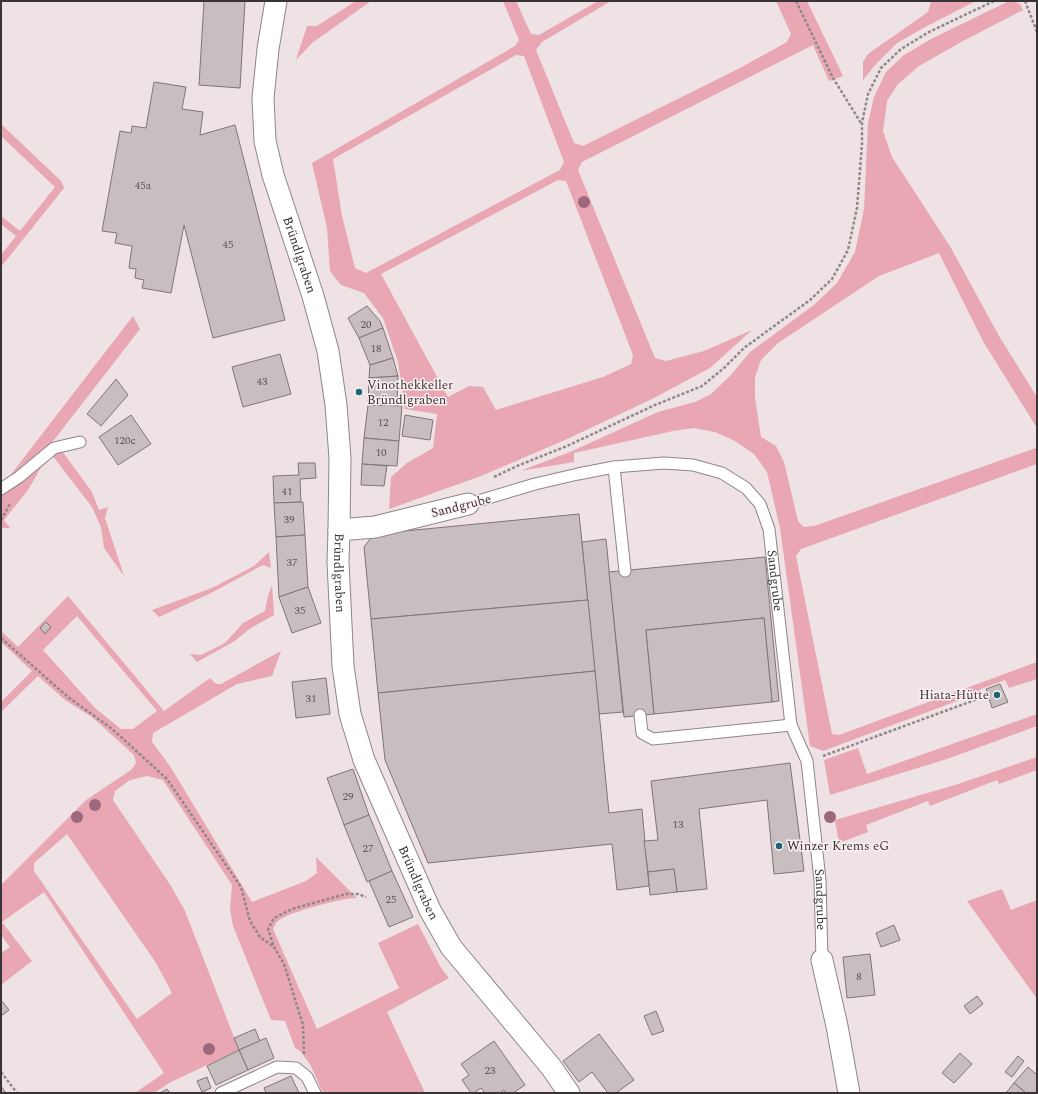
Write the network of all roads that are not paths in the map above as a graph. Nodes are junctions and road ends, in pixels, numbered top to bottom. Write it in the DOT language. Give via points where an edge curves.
graph roads {
  1 [pos="276,1"];
  2 [pos="80,442"];
  3 [pos="614,467"];
  4 [pos="1,489"];
  5 [pos="468,504"];
  6 [pos="339,530"];
  7 [pos="625,571"];
  8 [pos="640,715"];
  9 [pos="791,725"];
  10 [pos="822,960"];
  11 [pos="221,1093"];
  12 [pos="315,1093"];
  13 [pos="569,1093"];
  14 [pos="849,1093"];
  1 -- 6 [label="street, Bründlgraben" via="263,98 265,141 273,175 328,350 340,458"];
  2 -- 4 [label="lane" via="54,448"];
  3 -- 5 [label="lane, Sandgrube" via="535,484"];
  3 -- 7 [label="lane"];
  3 -- 9 [label="lane, Sandgrube" via="664,463 692,465 722,473 746,488 760,504 769,528"];
  5 -- 6 [label="street, Sandgrube" via="376,527"];
  6 -- 13 [label="street, Bründlgraben" via="343,666 350,714 364,760 430,910 450,947 551,1067"];
  8 -- 9 [label="lane" via="642,733 654,739"];
  9 -- 10 [label="lane, Sandgrube" via="807,761 820,880"];
  10 -- 14 [label="street, Sandgrube"];
  11 -- 12 [label="lane" via="277,1067 296,1068 307,1077"];
}
